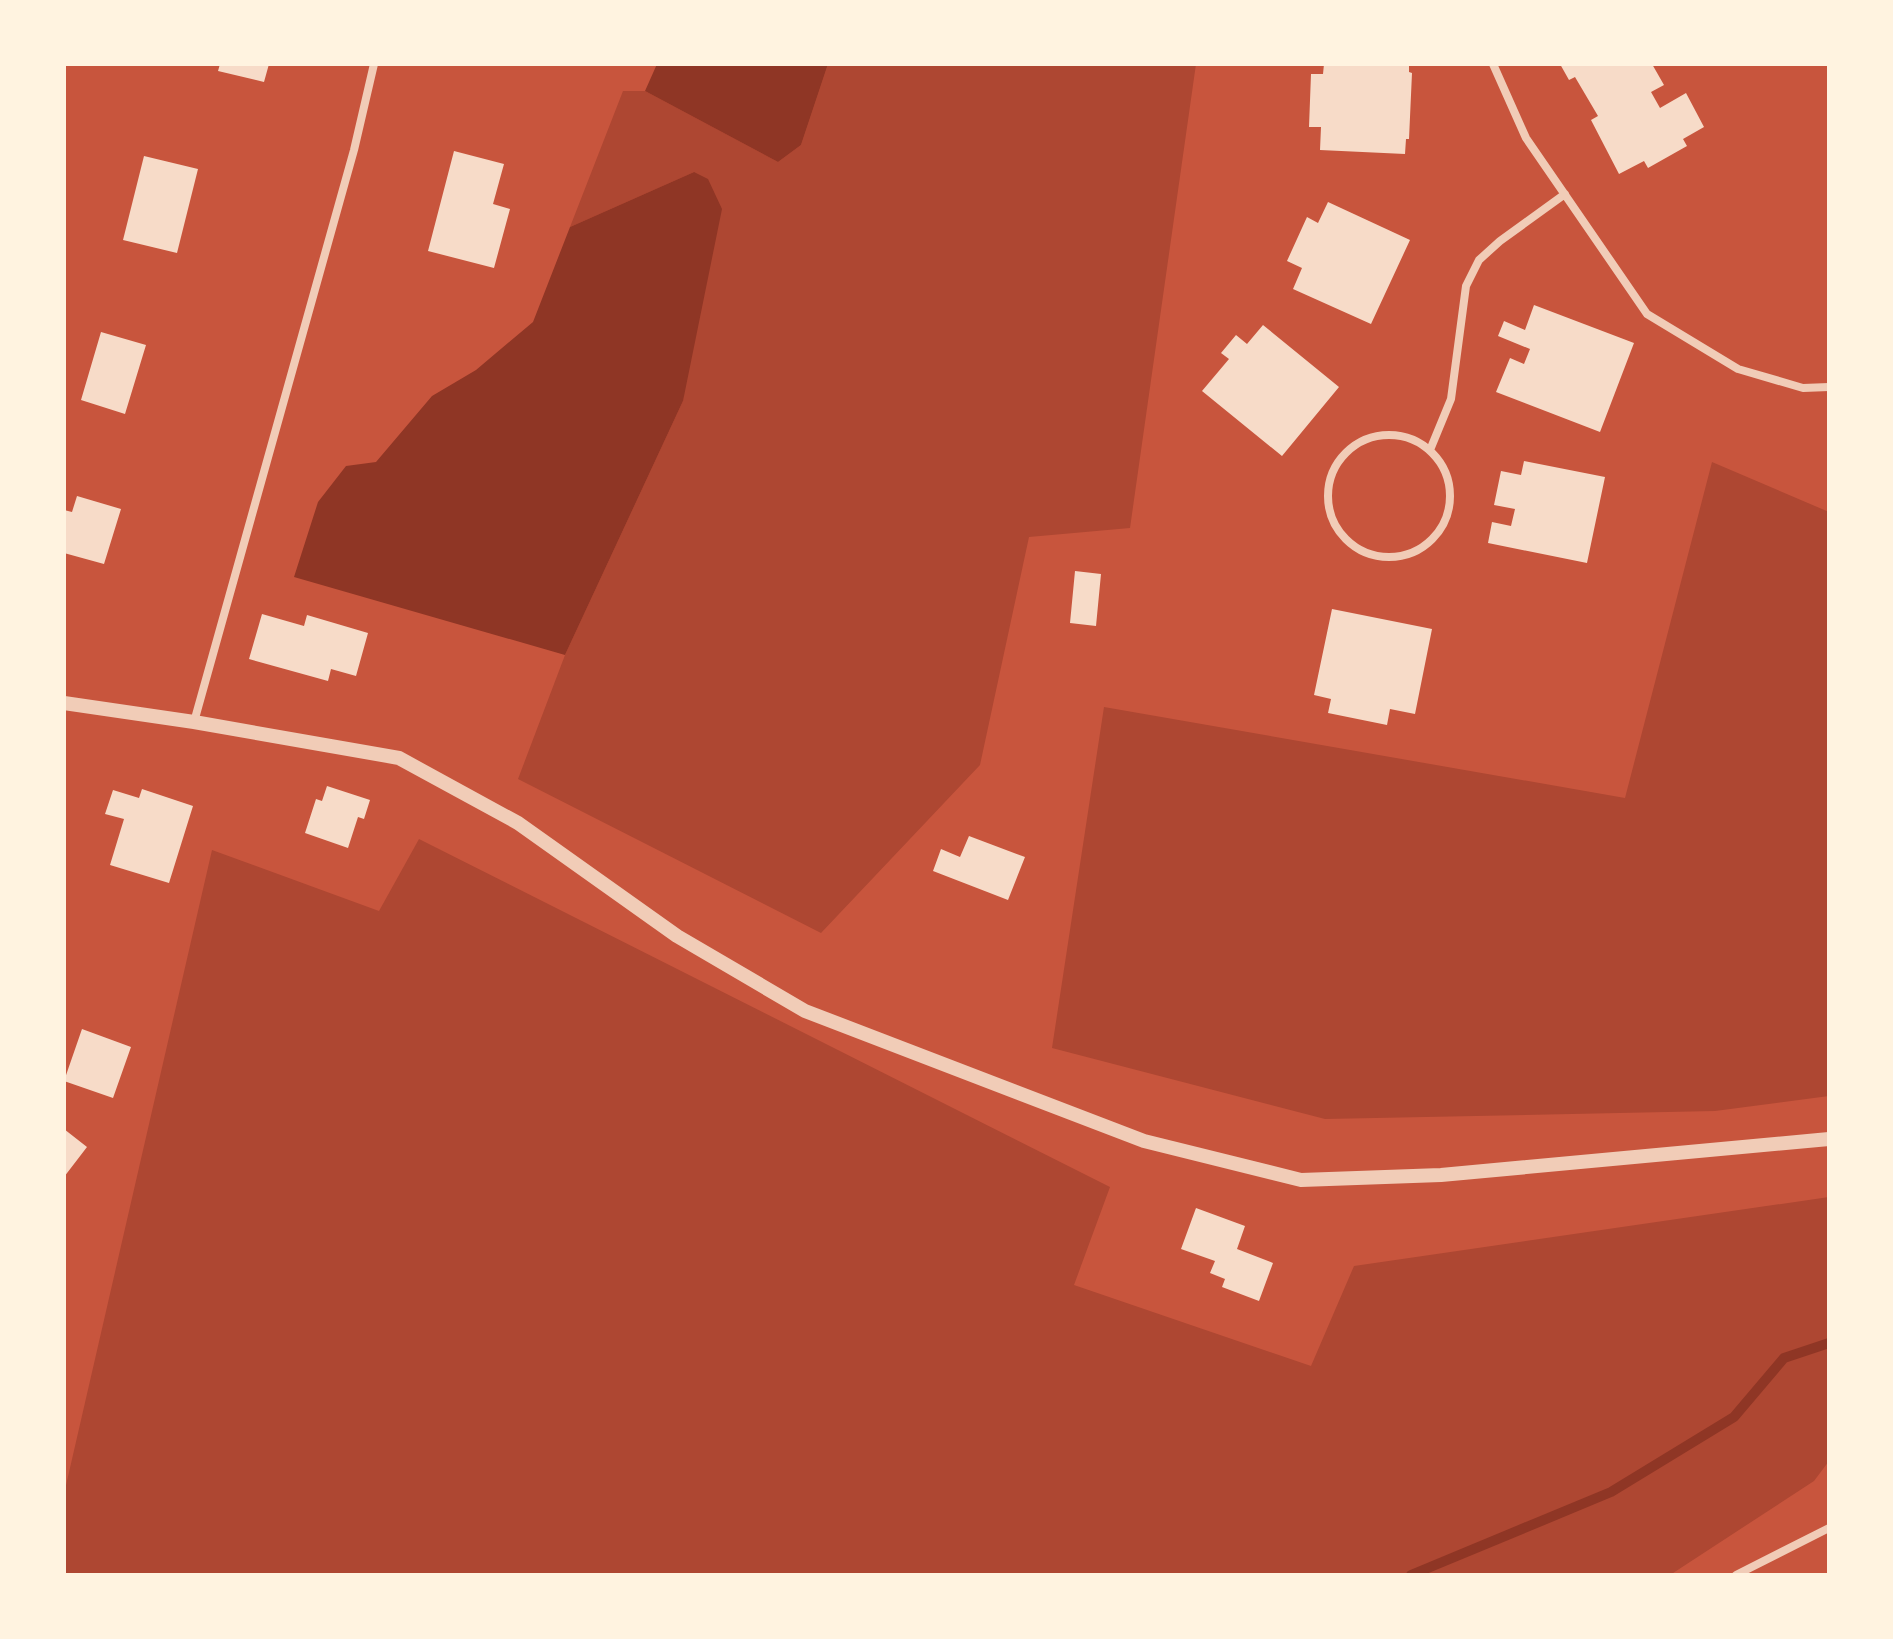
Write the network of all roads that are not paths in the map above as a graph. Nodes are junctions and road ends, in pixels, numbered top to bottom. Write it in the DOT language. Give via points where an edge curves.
graph roads {
  1 [pos="374,64"];
  2 [pos="1493,64"];
  3 [pos="1565,194"];
  4 [pos="1829,387"];
  5 [pos="1430,450"];
  6 [pos="64,703"];
  7 [pos="194,722"];
  8 [pos="1829,1139"];
  9 [pos="1829,1528"];
  10 [pos="1736,1575"];
  1 -- 7 [label="street"];
  2 -- 3 [label="street" via="1526,138"];
  3 -- 4 [label="street" via="1647,314 1738,369 1803,388"];
  3 -- 5 [label="street" via="1479,260 1466,286 1451,399"];
  5 -- 5 [label="street" via="1394,434 1357,443 1343,456 1332,472 1329,501 1337,529 1352,544 1391,557 1430,542 1450,506 1450,485"];
  6 -- 7 [label="street"];
  7 -- 8 [label="street" via="399,758 518,823 677,936 805,1011 1144,1141 1301,1180 1441,1175"];
  9 -- 10 [label="street"];
}
